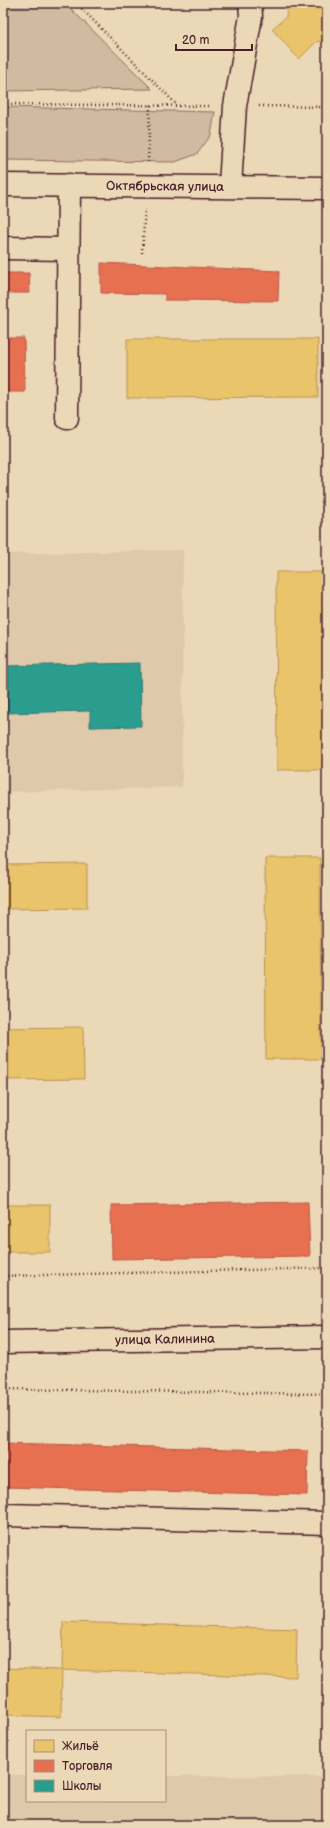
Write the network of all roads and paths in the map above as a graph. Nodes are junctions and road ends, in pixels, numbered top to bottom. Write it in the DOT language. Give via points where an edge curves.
graph roads {
  1 [pos="76,3"];
  2 [pos="250,3"];
  3 [pos="3,104"];
  4 [pos="177,105"];
  5 [pos="235,106"];
  6 [pos="327,107"];
  7 [pos="3,185"];
  8 [pos="68,185"];
  9 [pos="230,186"];
  10 [pos="327,188"];
  11 [pos="3,248"];
  12 [pos="68,249"];
  13 [pos="67,418"];
  14 [pos="327,1268"];
  15 [pos="3,1276"];
  16 [pos="327,1337"];
  17 [pos="3,1342"];
  18 [pos="3,1389"];
  19 [pos="327,1394"];
  20 [pos="3,1515"];
  21 [pos="327,1523"];
  1 -- 4 [label="path"];
  2 -- 5 [label="main road" via="251,16"];
  3 -- 4 [label="path"];
  4 -- 5 [label="path"];
  5 -- 6 [label="path"];
  5 -- 9 [label="main road"];
  7 -- 8 [label="main road, Октябрьская улица"];
  8 -- 9 [label="main road, Октябрьская улица"];
  8 -- 12 [label="main road"];
  9 -- 10 [label="main road, Октябрьская улица"];
  11 -- 12 [label="main road"];
  12 -- 13 [label="main road"];
  14 -- 15 [label="path"];
  16 -- 17 [label="main road, улица Калинина"];
  18 -- 19 [label="path"];
  20 -- 21 [label="main road"];
}
